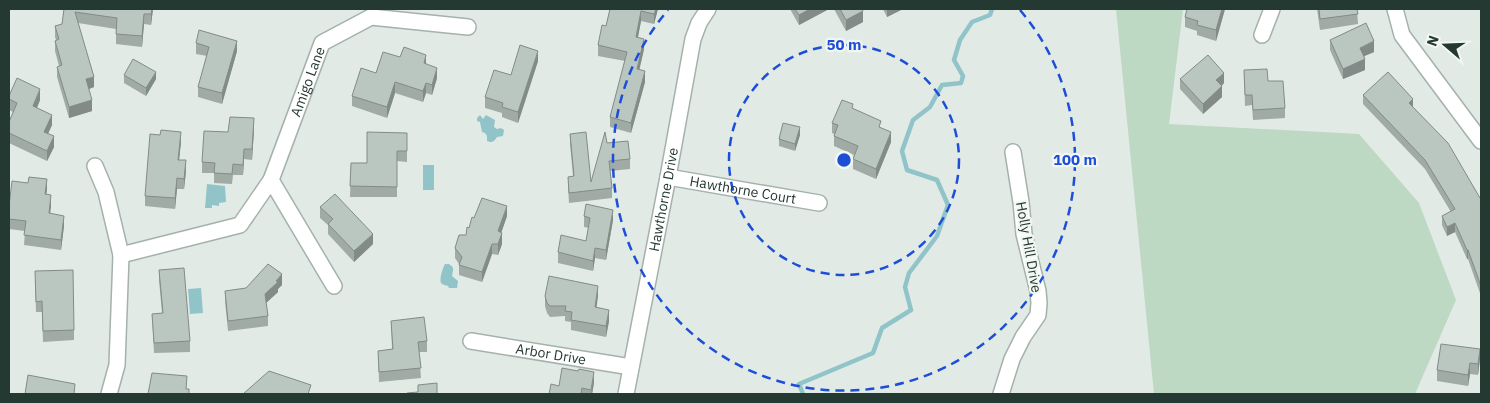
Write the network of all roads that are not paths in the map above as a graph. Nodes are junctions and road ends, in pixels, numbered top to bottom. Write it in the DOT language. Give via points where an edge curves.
graph roads {
  1 [pos="708,9"];
  2 [pos="1272,9"];
  3 [pos="1395,9"];
  4 [pos="468,27"];
  5 [pos="1262,35"];
  6 [pos="1481,141"];
  7 [pos="1012,152"];
  8 [pos="95,166"];
  9 [pos="668,177"];
  10 [pos="271,180"];
  11 [pos="819,203"];
  12 [pos="121,255"];
  13 [pos="334,286"];
  14 [pos="471,341"];
  15 [pos="631,367"];
  16 [pos="109,394"];
  17 [pos="626,394"];
  18 [pos="1001,394"];
  1 -- 9 [label="street, Hawthorne Drive" via="693,39"];
  2 -- 5 [label="street"];
  3 -- 6 [label="street" via="1402,35"];
  4 -- 10 [label="street, Amigo Lane" via="371,17 322,43"];
  7 -- 18 [label="street, Holly Hill Drive" via="1024,234 1039,303 1038,315 1012,360"];
  8 -- 12 [label="street" via="106,192"];
  9 -- 11 [label="street, Hawthorne Court"];
  9 -- 15 [label="street, Hawthorne Drive"];
  10 -- 12 [label="street, Amigo Lane" via="240,225"];
  10 -- 13 [label="street"];
  12 -- 16 [label="street" via="117,365"];
  14 -- 15 [label="street, Arbor Drive"];
  15 -- 17 [label="street, Hawthorne Drive"];
}
